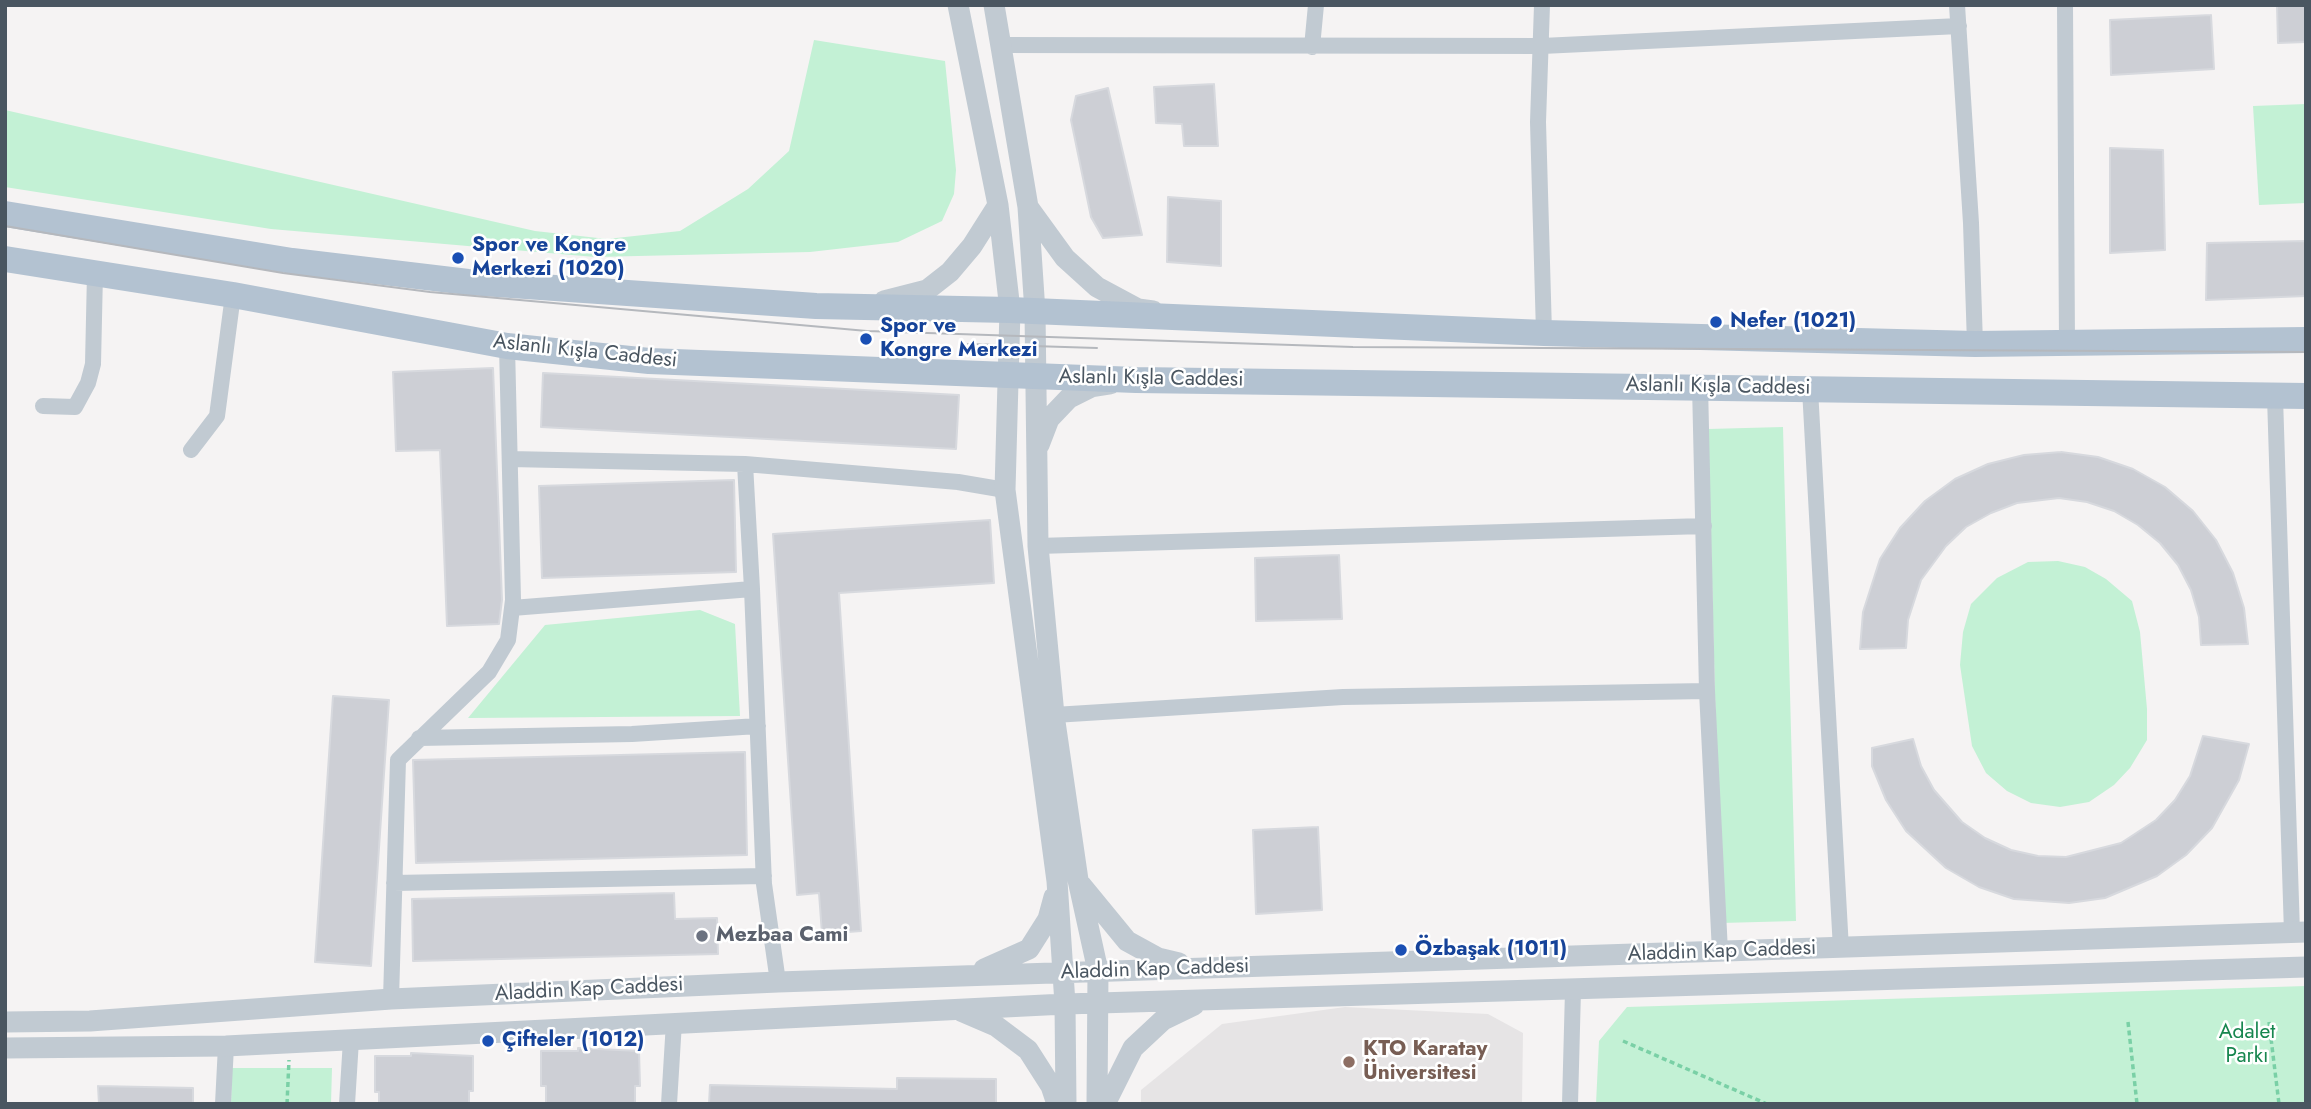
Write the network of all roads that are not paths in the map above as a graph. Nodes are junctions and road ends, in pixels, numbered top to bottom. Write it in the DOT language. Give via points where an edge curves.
graph roads {
  1 [pos="958,5"];
  2 [pos="994,5"];
  3 [pos="1316,5"];
  4 [pos="1542,5"];
  5 [pos="1957,5"];
  6 [pos="2065,5"];
  7 [pos="1958,26"];
  8 [pos="1001,46"];
  9 [pos="1542,46"];
  10 [pos="1312,47"];
  11 [pos="998,205"];
  12 [pos="1028,207"];
  13 [pos="5,214"];
  14 [pos="5,259"];
  15 [pos="95,273"];
  16 [pos="233,295"];
  17 [pos="816,306"];
  18 [pos="1023,311"];
  19 [pos="1179,316"];
  20 [pos="1545,333"];
  21 [pos="2306,340"];
  22 [pos="1975,344"];
  23 [pos="2067,344"];
  24 [pos="508,346"];
  25 [pos="1007,377"];
  26 [pos="1034,377"];
  27 [pos="1136,380"];
  28 [pos="1700,385"];
  29 [pos="1810,389"];
  30 [pos="2306,396"];
  31 [pos="2275,397"];
  32 [pos="43,406"];
  33 [pos="191,450"];
  34 [pos="1035,453"];
  35 [pos="509,459"];
  36 [pos="745,464"];
  37 [pos="1005,491"];
  38 [pos="1704,526"];
  39 [pos="1038,546"];
  40 [pos="752,589"];
  41 [pos="512,608"];
  42 [pos="1707,691"];
  43 [pos="1054,715"];
  44 [pos="758,726"];
  45 [pos="419,738"];
  46 [pos="764,876"];
  47 [pos="1068,881"];
  48 [pos="394,883"];
  49 [pos="2299,932"];
  50 [pos="1841,949"];
  51 [pos="1720,953"];
  52 [pos="2306,967"];
  53 [pos="1203,968"];
  54 [pos="1098,971"];
  55 [pos="1064,972"];
  56 [pos="955,976"];
  57 [pos="778,982"];
  58 [pos="1573,990"];
  59 [pos="391,999"];
  60 [pos="1202,1001"];
  61 [pos="1065,1004"];
  62 [pos="1099,1004"];
  63 [pos="956,1009"];
  64 [pos="5,1022"];
  65 [pos="674,1022"];
  66 [pos="351,1040"];
  67 [pos="226,1046"];
  68 [pos="5,1048"];
  69 [pos="223,1104"];
  70 [pos="347,1104"];
  71 [pos="669,1104"];
  72 [pos="1057,1104"];
  73 [pos="1066,1104"];
  74 [pos="1097,1104"];
  75 [pos="1105,1104"];
  76 [pos="1570,1104"];
  1 -- 11 [label="street"];
  2 -- 8 [label="street"];
  3 -- 10 [label="street"];
  4 -- 9 [label="street"];
  5 -- 7 [label="street"];
  6 -- 23 [label="street"];
  7 -- 9 [label="street"];
  7 -- 22 [label="street"];
  8 -- 10 [label="street"];
  8 -- 12 [label="street"];
  9 -- 10 [label="street"];
  9 -- 20 [label="street" via="1538,122"];
  11 -- 17 [label="street" via="972,246 927,290 896,300"];
  11 -- 18 [label="street"];
  12 -- 18 [label="street"];
  12 -- 19 [label="street" via="1065,258 1097,287 1138,309"];
  13 -- 17 [label="main road" via="292,261 468,282"];
  14 -- 15 [label="main road, Aslanlı Kışla Caddesi"];
  15 -- 16 [label="main road, Aslanlı Kışla Caddesi"];
  15 -- 32 [label="street" via="93,363 88,383 75,407"];
  16 -- 24 [label="main road, Aslanlı Kışla Caddesi"];
  16 -- 33 [label="street" via="217,416"];
  17 -- 18 [label="main road"];
  18 -- 19 [label="main road"];
  18 -- 25 [label="street"];
  18 -- 26 [label="street"];
  19 -- 20 [label="main road"];
  20 -- 22 [label="main road"];
  21 -- 23 [label="main road"];
  22 -- 23 [label="main road"];
  24 -- 25 [label="main road, Aslanlı Kışla Caddesi" via="649,361"];
  24 -- 35 [label="street"];
  25 -- 26 [label="main road, Aslanlı Kışla Caddesi"];
  25 -- 37 [label="street"];
  26 -- 27 [label="main road, Aslanlı Kışla Caddesi"];
  26 -- 34 [label="street"];
  27 -- 28 [label="main road, Aslanlı Kışla Caddesi"];
  27 -- 34 [label="street" via="1091,387 1069,398 1049,419"];
  28 -- 29 [label="main road, Aslanlı Kışla Caddesi"];
  28 -- 38 [label="street"];
  29 -- 31 [label="main road, Aslanlı Kışla Caddesi"];
  29 -- 50 [label="street"];
  30 -- 31 [label="main road, Aslanlı Kışla Caddesi"];
  31 -- 49 [label="street"];
  34 -- 39 [label="street"];
  35 -- 36 [label="street"];
  35 -- 41 [label="street"];
  36 -- 37 [label="street" via="958,482"];
  36 -- 40 [label="street"];
  37 -- 47 [label="street"];
  38 -- 39 [label="street"];
  38 -- 42 [label="street"];
  39 -- 43 [label="street"];
  40 -- 41 [label="street"];
  40 -- 44 [label="street"];
  41 -- 45 [label="street" via="508,640 489,672"];
  42 -- 43 [label="street" via="1343,697"];
  42 -- 51 [label="street"];
  43 -- 47 [label="street"];
  44 -- 45 [label="street" via="632,734"];
  44 -- 46 [label="street"];
  45 -- 48 [label="street" via="398,760"];
  46 -- 48 [label="street"];
  46 -- 57 [label="street"];
  47 -- 53 [label="street" via="1127,941 1158,958"];
  47 -- 54 [label="street"];
  47 -- 55 [label="street"];
  47 -- 56 [label="street" via="1028,949 996,966"];
  48 -- 59 [label="street"];
  49 -- 50 [label="street, Aladdin Kap Caddesi"];
  50 -- 51 [label="street, Aladdin Kap Caddesi"];
  51 -- 53 [label="street, Aladdin Kap Caddesi"];
  52 -- 58 [label="street, Aladdin Kap Caddesi"];
  53 -- 54 [label="street, Aladdin Kap Caddesi"];
  54 -- 55 [label="street, Aladdin Kap Caddesi"];
  54 -- 62 [label="street"];
  55 -- 56 [label="street, Aladdin Kap Caddesi"];
  55 -- 61 [label="street"];
  56 -- 57 [label="street, Aladdin Kap Caddesi"];
  57 -- 59 [label="street, Aladdin Kap Caddesi"];
  58 -- 60 [label="street, Aladdin Kap Caddesi"];
  58 -- 76 [label="street"];
  59 -- 64 [label="street, Aladdin Kap Caddesi" via="90,1021"];
  60 -- 62 [label="street, Aladdin Kap Caddesi"];
  60 -- 75 [label="street" via="1163,1020 1133,1048"];
  61 -- 62 [label="street, Aladdin Kap Caddesi"];
  61 -- 63 [label="street, Aladdin Kap Caddesi"];
  61 -- 73 [label="street"];
  62 -- 74 [label="street"];
  63 -- 65 [label="street, Aladdin Kap Caddesi"];
  63 -- 72 [label="street" via="996,1026 1028,1050"];
  65 -- 66 [label="street, Aladdin Kap Caddesi"];
  65 -- 71 [label="street"];
  66 -- 67 [label="street, Aladdin Kap Caddesi"];
  66 -- 70 [label="street"];
  67 -- 68 [label="street, Aladdin Kap Caddesi"];
  67 -- 69 [label="street"];
}
